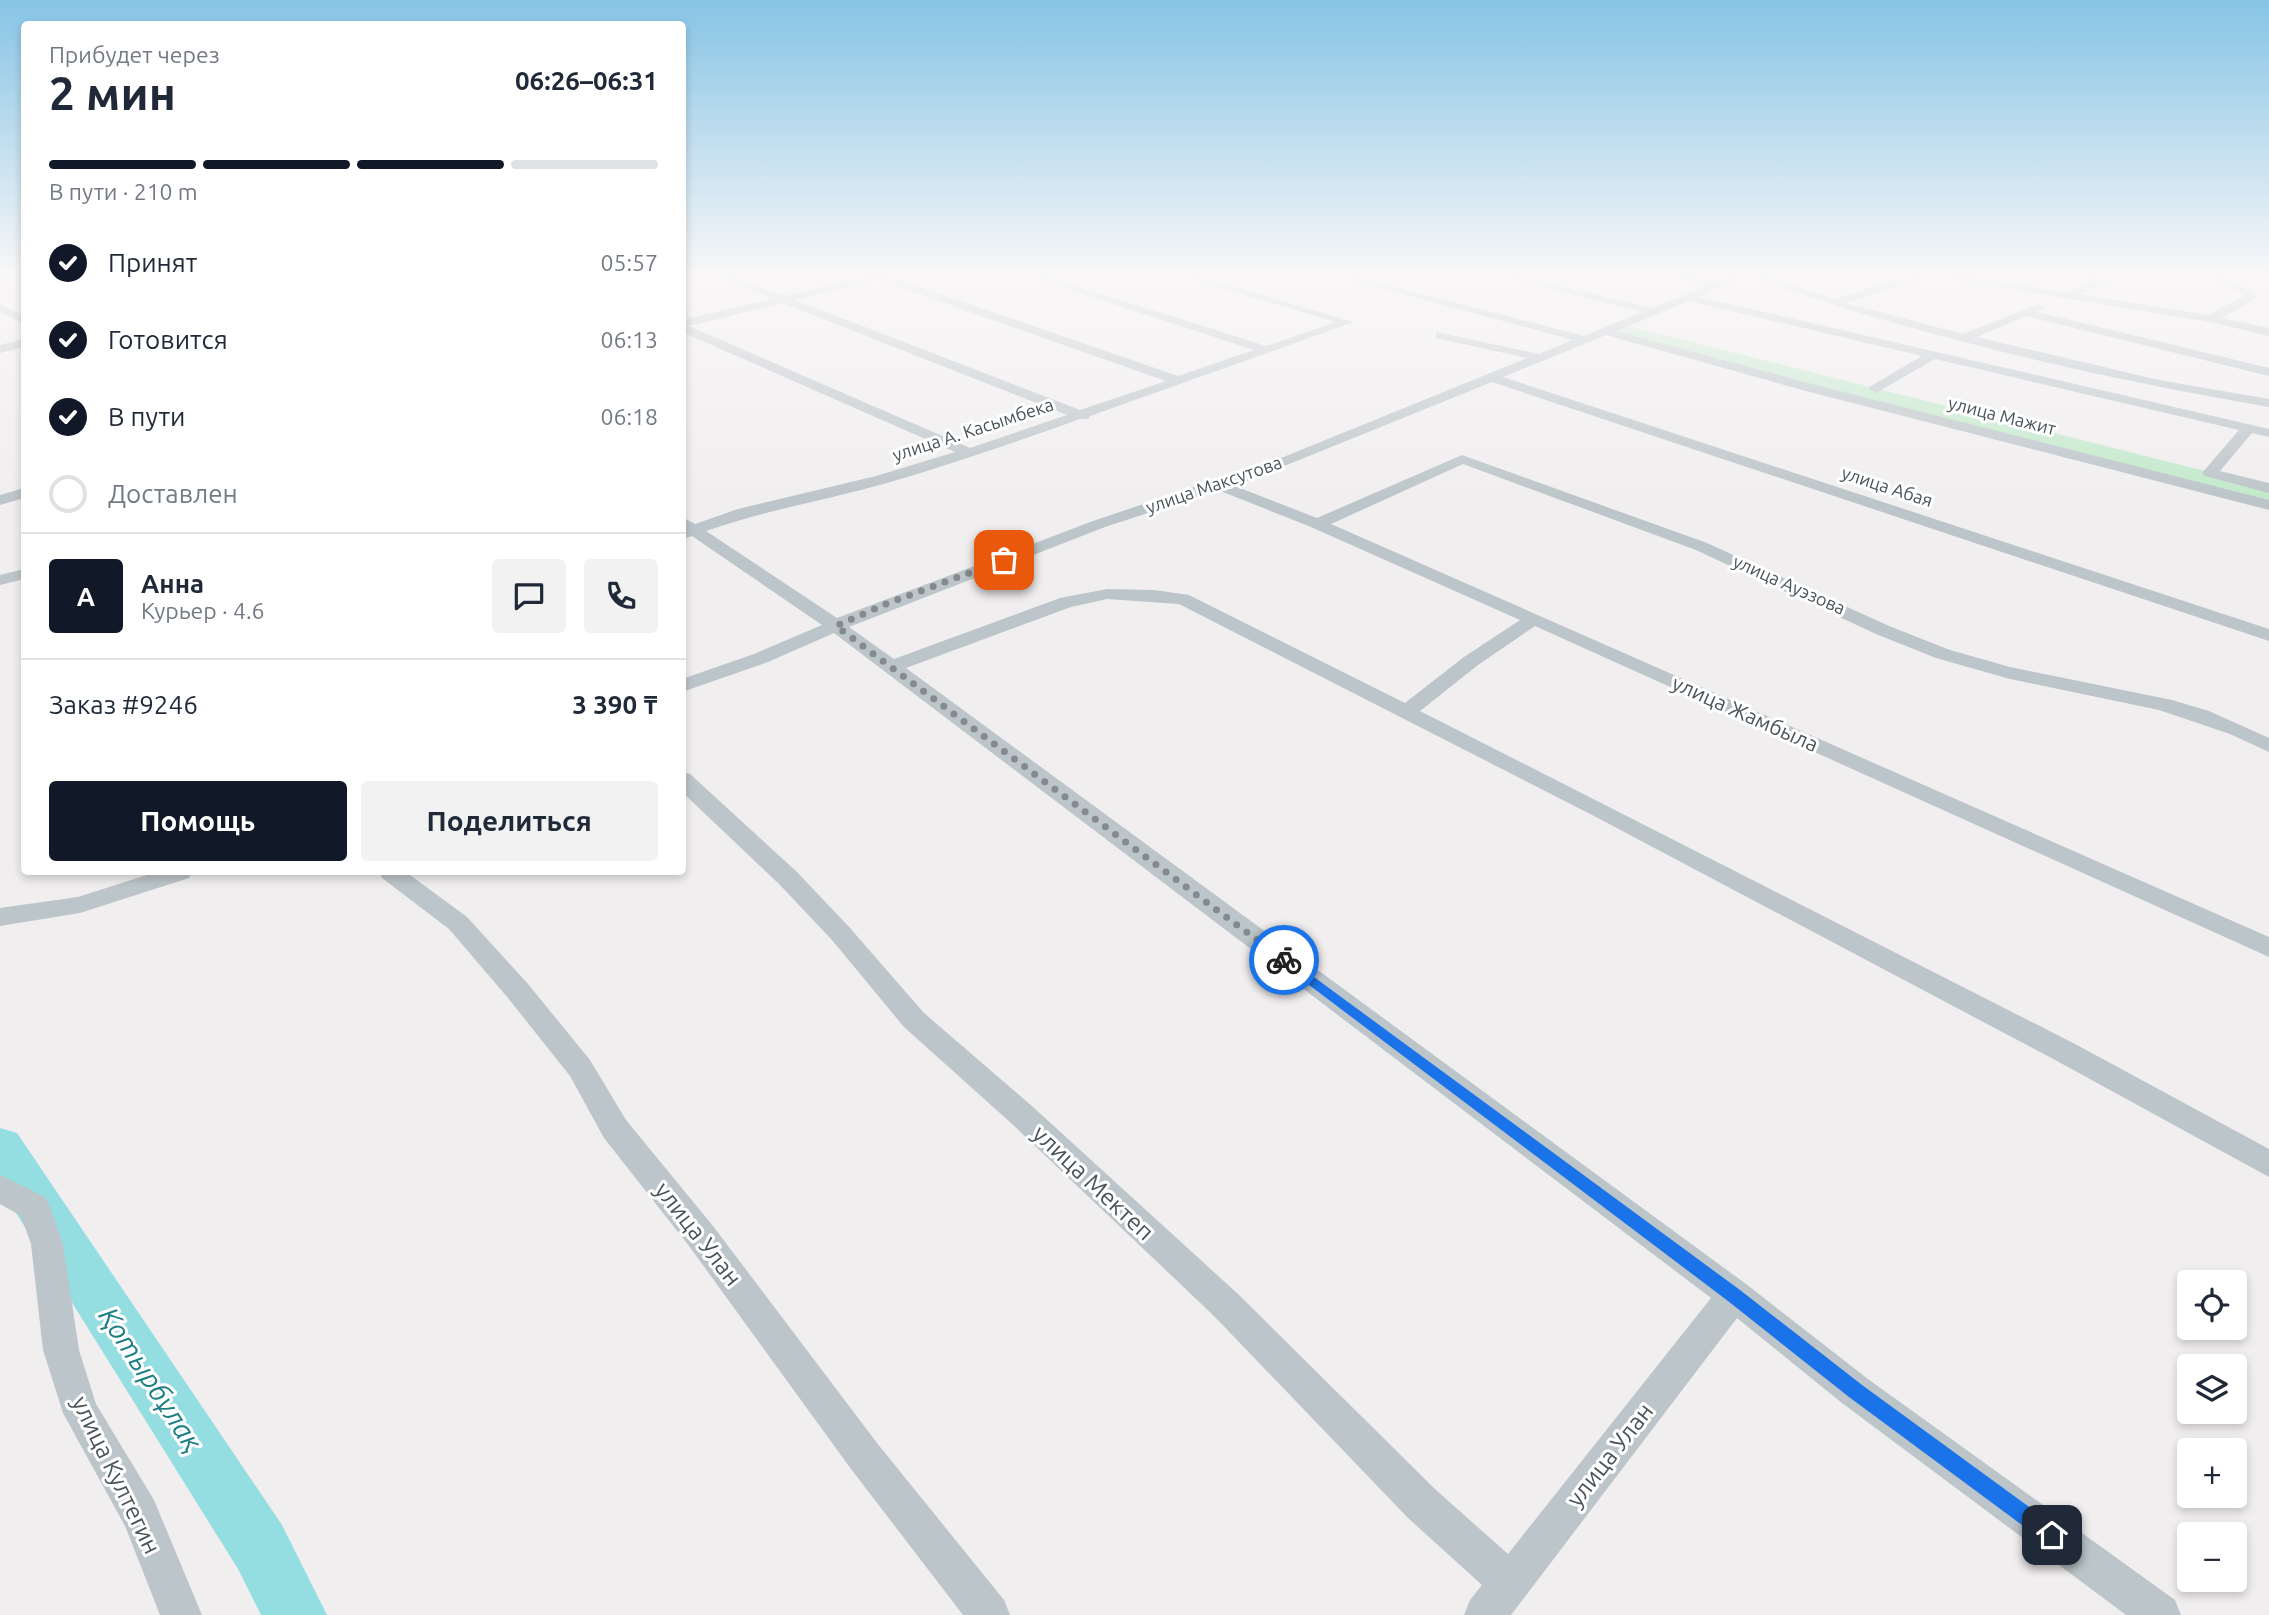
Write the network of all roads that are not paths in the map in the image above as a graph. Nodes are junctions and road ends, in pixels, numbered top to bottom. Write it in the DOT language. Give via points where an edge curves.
graph roads {
  1 [pos="733,348"];
  2 [pos="910,348"];
  3 [pos="1085,348"];
  4 [pos="1500,348"];
  5 [pos="1560,348"];
  6 [pos="1667,348"];
  7 [pos="1717,348"];
  8 [pos="1904,348"];
  9 [pos="2008,348"];
  10 [pos="2170,348"];
  11 [pos="1263,349"];
  12 [pos="1932,355"];
  13 [pos="1538,357"];
  14 [pos="1798,369"];
  15 [pos="2269,373"];
  16 [pos="1493,378"];
  17 [pos="1179,381"];
  18 [pos="1902,395"];
  19 [pos="2269,403"];
  20 [pos="1083,416"];
  21 [pos="2249,428"];
  22 [pos="2269,433"];
  23 [pos="969,453"];
  24 [pos="1219,485"];
  25 [pos="2269,488"];
  26 [pos="21,494"];
  27 [pos="0,500"];
  28 [pos="2269,505"];
  29 [pos="1317,524"];
  30 [pos="686,529"];
  31 [pos="21,575"];
  32 [pos="0,580"];
  33 [pos="1534,619"];
  34 [pos="836,626"];
  35 [pos="2269,635"];
  36 [pos="891,667"];
  37 [pos="686,685"];
  38 [pos="1405,713"];
  39 [pos="2269,746"];
  40 [pos="686,783"];
  41 [pos="171,875"];
  42 [pos="395,875"];
  43 [pos="0,917"];
  44 [pos="2269,948"];
  45 [pos="2269,1164"];
  46 [pos="0,1188"];
  47 [pos="1734,1295"];
  48 [pos="1509,1582"];
  49 [pos="181,1615"];
  50 [pos="989,1615"];
  51 [pos="1485,1615"];
  52 [pos="2160,1615"];
  1 -- 23 [label="street"];
  2 -- 20 [label="street"];
  3 -- 17 [label="street"];
  4 -- 13 [label="street"];
  5 -- 13 [label="street, улица Максутова"];
  6 -- 28 [label="street, улица Мажит"];
  7 -- 14 [label="street"];
  8 -- 12 [label="street"];
  9 -- 19 [label="street" via="2159,384"];
  10 -- 15 [label="street"];
  11 -- 17 [label="street, улица А. Касымбека"];
  12 -- 18 [label="street" via="1869,387"];
  12 -- 21 [label="street"];
  13 -- 16 [label="street, улица Максутова"];
  16 -- 24 [label="street, улица Максутова"];
  16 -- 35 [label="street, улица Абая"];
  17 -- 20 [label="street, улица А. Касымбека"];
  20 -- 23 [label="street, улица А. Касымбека"];
  21 -- 22 [label="street"];
  21 -- 25 [label="street" via="2203,471"];
  23 -- 30 [label="street, улица А. Касымбека"];
  24 -- 29 [label="street, улица Жамбыла"];
  24 -- 34 [label="street, улица Максутова" via="1099,524"];
  26 -- 27 [label="street"];
  29 -- 33 [label="street, улица Жамбыла"];
  29 -- 39 [label="street, улица Ауэзова" via="1462,459 1649,525 1973,664 2218,721"];
  30 -- 34 [label="street"];
  31 -- 32 [label="street"];
  33 -- 38 [label="street"];
  33 -- 44 [label="street, улица Жамбыла"];
  34 -- 36 [label="street"];
  34 -- 37 [label="street, улица Максутова"];
  36 -- 38 [label="street" via="1066,603 1107,594 1154,594 1183,599"];
  36 -- 47 [label="street"];
  38 -- 45 [label="street" via="1604,811"];
  40 -- 48 [label="street, улица Мектеп" via="788,878 914,1020 1226,1305 1422,1504"];
  41 -- 43 [label="street" via="80,905"];
  42 -- 50 [label="street, улица Улан" via="458,923 519,991 580,1069 614,1129 701,1236"];
  46 -- 49 [label="street, улица Култегин" via="34,1208 47,1244 61,1350 80,1412 140,1514"];
  47 -- 48 [label="street, улица Улан"];
  47 -- 52 [label="street"];
  48 -- 51 [label="street, улица Улан"];
}
